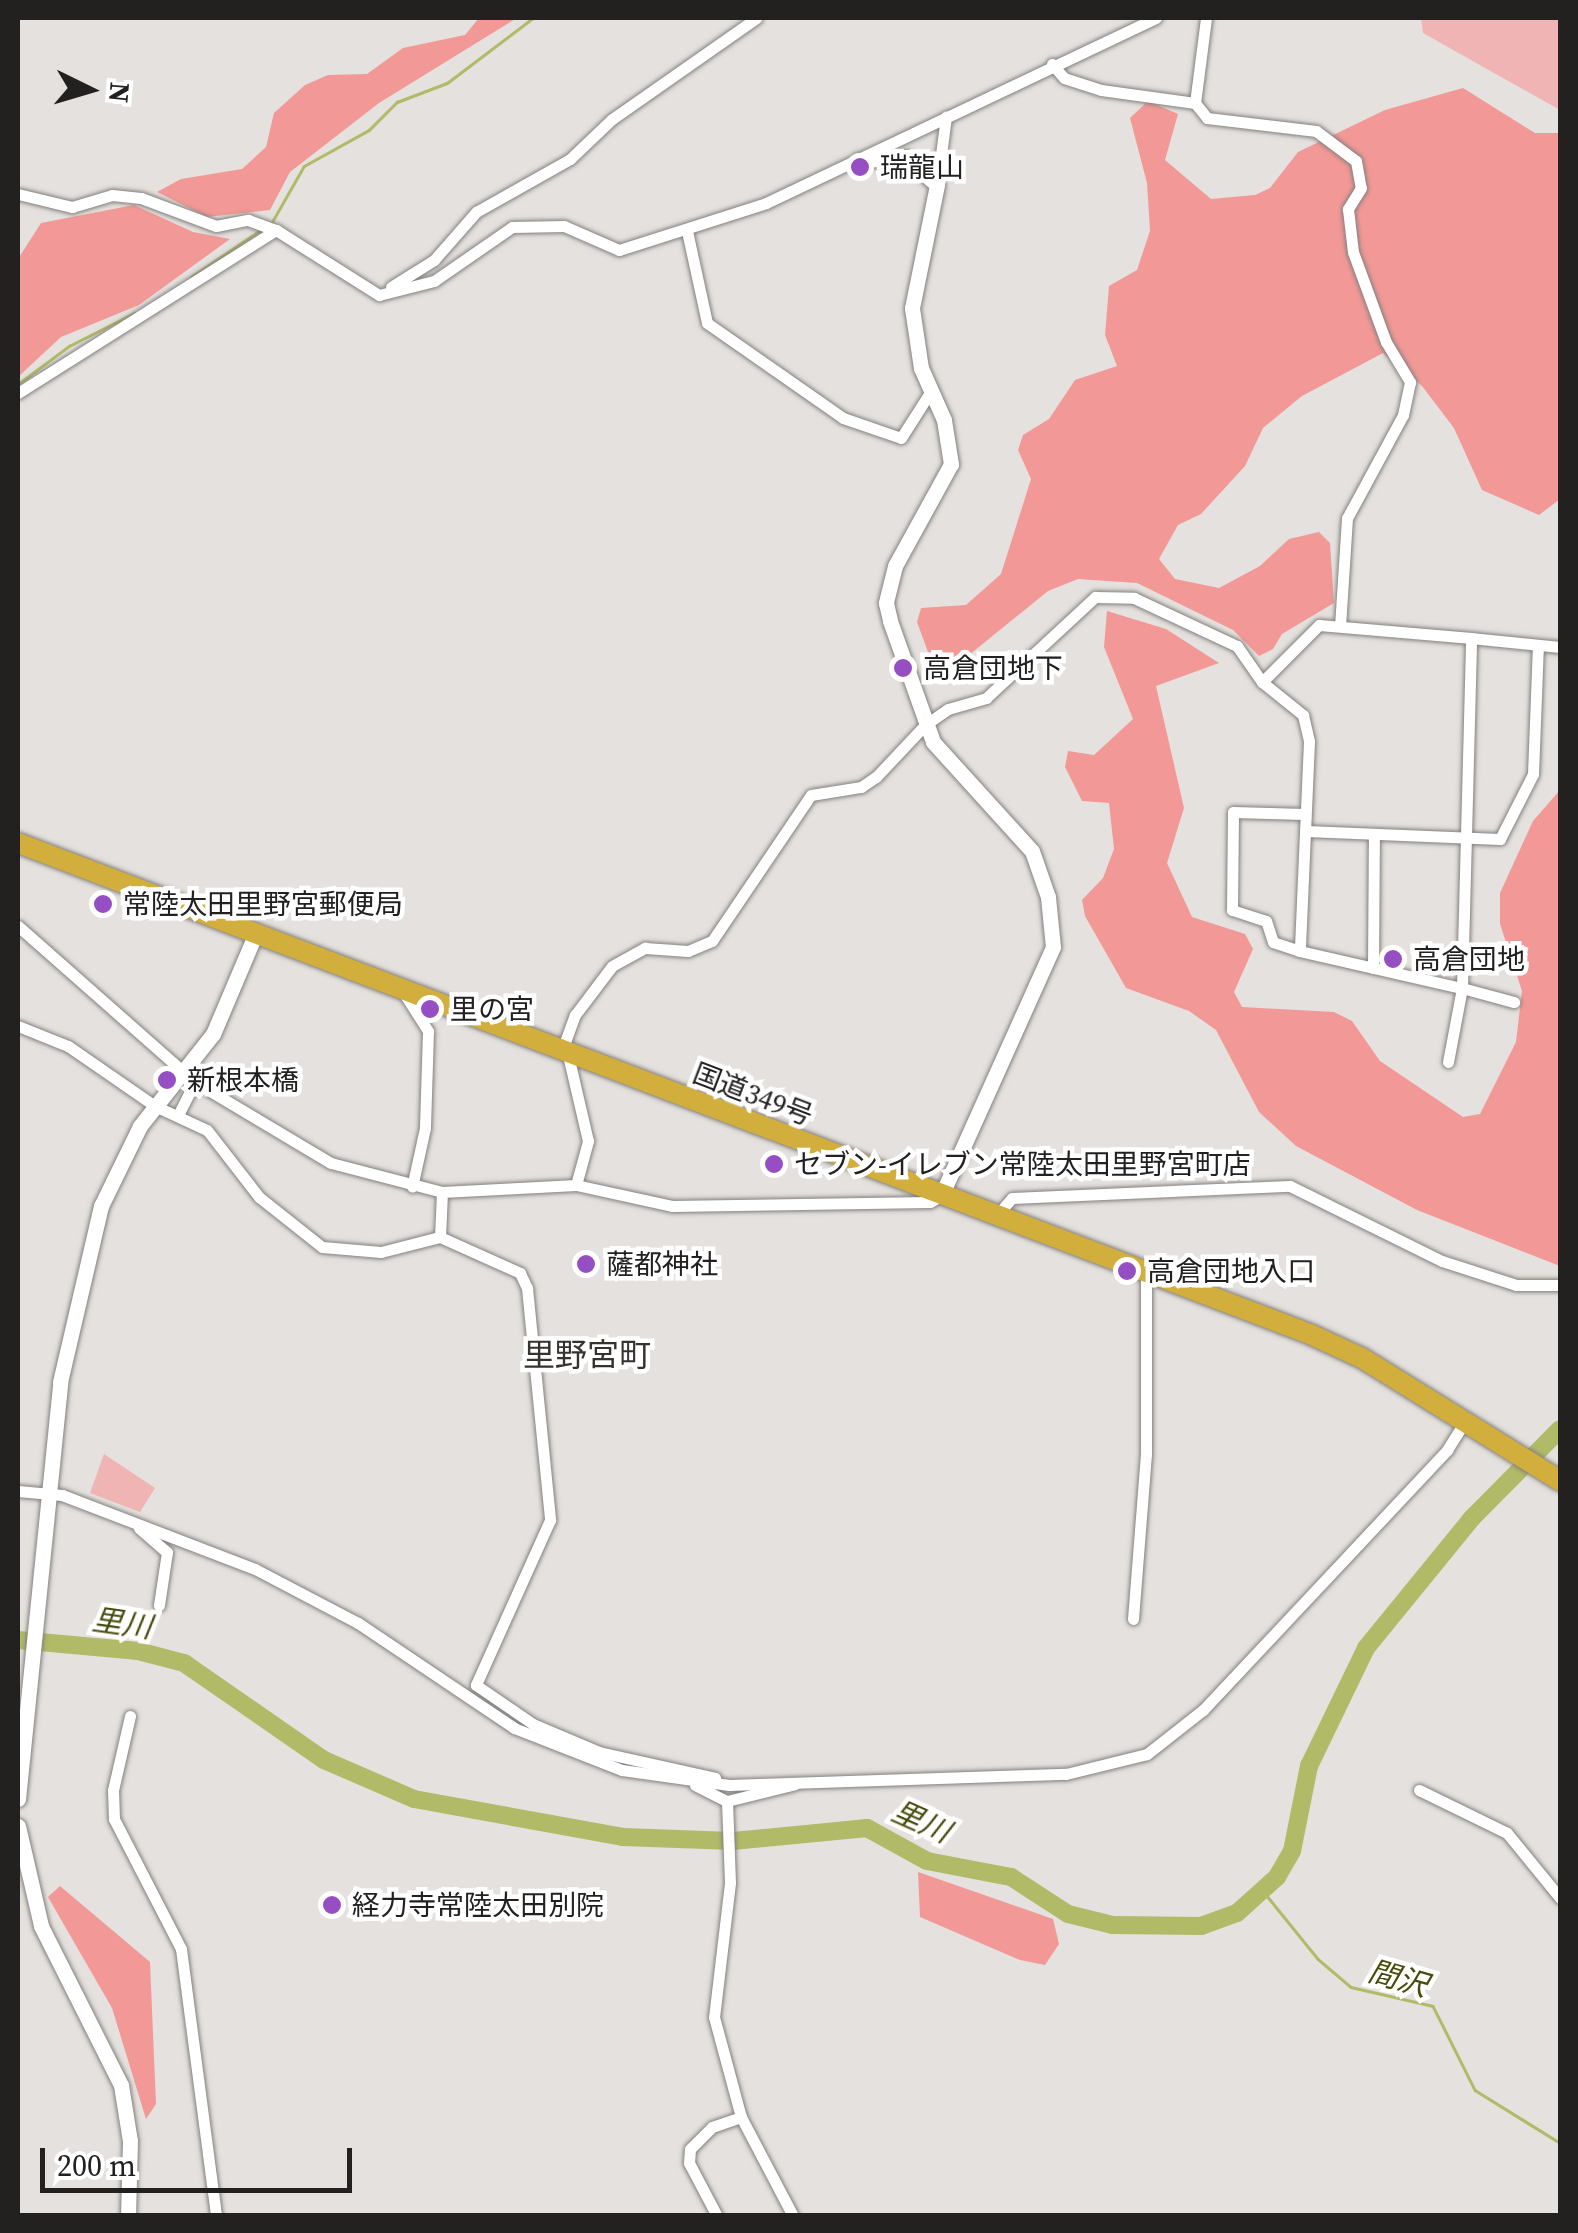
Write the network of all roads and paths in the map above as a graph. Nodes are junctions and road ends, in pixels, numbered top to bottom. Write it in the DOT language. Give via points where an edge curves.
graph roads {
  1 [pos="756,18"];
  2 [pos="1156,18"];
  3 [pos="1206,18"];
  4 [pos="1052,64"];
  5 [pos="1195,103"];
  6 [pos="946,117"];
  7 [pos="858,160"];
  8 [pos="937,185"];
  9 [pos="18,194"];
  10 [pos="276,230"];
  11 [pos="687,230"];
  12 [pos="379,295"];
  13 [pos="18,393"];
  14 [pos="929,394"];
  15 [pos="1340,626"];
  16 [pos="1471,638"];
  17 [pos="1538,646"];
  18 [pos="1560,647"];
  19 [pos="1262,682"];
  20 [pos="926,725"];
  21 [pos="1305,814"];
  22 [pos="1306,831"];
  23 [pos="1374,834"];
  24 [pos="1463,837"];
  25 [pos="18,843"];
  26 [pos="18,926"];
  27 [pos="255,935"];
  28 [pos="1300,951"];
  29 [pos="1373,968"];
  30 [pos="1462,988"];
  31 [pos="402,990"];
  32 [pos="1514,1002"];
  33 [pos="18,1026"];
  34 [pos="567,1053"];
  35 [pos="1448,1062"];
  36 [pos="190,1077"];
  37 [pos="155,1106"];
  38 [pos="178,1116"];
  39 [pos="576,1185"];
  40 [pos="412,1187"];
  41 [pos="442,1192"];
  42 [pos="942,1194"];
  43 [pos="998,1214"];
  44 [pos="440,1237"];
  45 [pos="1146,1270"];
  46 [pos="1560,1284"];
  47 [pos="1471,1425"];
  48 [pos="1560,1481"];
  49 [pos="18,1492"];
  50 [pos="50,1496"];
  51 [pos="136,1524"];
  52 [pos="160,1605"];
  53 [pos="1134,1619"];
  54 [pos="483,1694"];
  55 [pos="130,1716"];
  56 [pos="509,1726"];
  57 [pos="803,1780"];
  58 [pos="687,1781"];
  59 [pos="735,1785"];
  60 [pos="1419,1790"];
  61 [pos="18,1800"];
  62 [pos="726,1806"];
  63 [pos="18,1826"];
  64 [pos="1560,1898"];
  65 [pos="741,2116"];
  66 [pos="128,2216"];
  67 [pos="216,2216"];
  68 [pos="717,2216"];
  69 [pos="793,2216"];
  1 -- 12 [label="street" via="612,119 570,160 476,212 434,260"];
  2 -- 4 [label="street"];
  3 -- 5 [label="street"];
  4 -- 5 [label="street" via="1064,78 1101,90"];
  4 -- 6 [label="street"];
  5 -- 15 [label="street" via="1208,118 1316,130 1356,162 1362,177 1348,210 1353,252 1386,342 1410,382 1403,415 1346,518"];
  6 -- 7 [label="street"];
  6 -- 8 [label="street"];
  7 -- 8 [label="street" via="907,158"];
  7 -- 11 [label="street"];
  8 -- 14 [label="street" via="912,308"];
  9 -- 10 [label="street" via="72,207 112,196 141,198 216,226 248,220"];
  10 -- 12 [label="street"];
  10 -- 13 [label="street"];
  11 -- 12 [label="street" via="619,250 564,226 512,228 434,280"];
  11 -- 14 [label="street" via="707,323 843,418 901,438"];
  14 -- 20 [label="street" via="944,420 951,464 896,566 886,603"];
  15 -- 16 [label="street"];
  15 -- 19 [label="street" via="1310,630"];
  16 -- 17 [label="street"];
  16 -- 24 [label="street"];
  17 -- 18 [label="street"];
  17 -- 24 [label="street" via="1532,774 1500,840"];
  19 -- 20 [label="street" via="1237,646 1134,598 1105,593 986,698 948,709"];
  19 -- 21 [label="street" via="1308,726"];
  20 -- 34 [label="street" via="861,787 812,795 712,942 688,951 645,948 612,966 575,1015"];
  20 -- 42 [label="street" via="1032,851 1048,897 1053,947"];
  21 -- 22 [label="street"];
  21 -- 28 [label="street" via="1233,812 1232,910 1266,920 1272,942"];
  22 -- 23 [label="street"];
  22 -- 28 [label="street"];
  23 -- 24 [label="street"];
  23 -- 29 [label="street"];
  24 -- 30 [label="street"];
  25 -- 27 [label="highway, 国道349号"];
  26 -- 36 [label="street"];
  27 -- 31 [label="highway, 国道349号"];
  27 -- 36 [label="street"];
  28 -- 29 [label="street"];
  29 -- 30 [label="street"];
  30 -- 32 [label="street"];
  30 -- 35 [label="street"];
  31 -- 34 [label="highway, 国道349号"];
  31 -- 40 [label="street" via="428,1032 425,1128"];
  33 -- 37 [label="street" via="68,1046"];
  34 -- 39 [label="street" via="588,1141"];
  34 -- 42 [label="highway, 国道349号"];
  36 -- 37 [label="street"];
  36 -- 38 [label="street"];
  36 -- 40 [label="street" via="330,1163"];
  37 -- 38 [label="street"];
  37 -- 50 [label="street" via="125,1150 101,1206 66,1350"];
  38 -- 44 [label="street" via="208,1130 259,1197 322,1247 381,1252"];
  39 -- 41 [label="street"];
  39 -- 42 [label="street" via="672,1206 930,1202"];
  40 -- 41 [label="street"];
  41 -- 44 [label="street"];
  42 -- 43 [label="highway, 国道349号"];
  43 -- 45 [label="highway, 国道349号"];
  43 -- 46 [label="street" via="1012,1198 1290,1186 1442,1261 1516,1285"];
  44 -- 54 [label="street" via="520,1273 527,1288 550,1520 509,1622 477,1675"];
  45 -- 47 [label="highway, 国道349号" via="1343,1347"];
  45 -- 53 [label="street" via="1146,1454"];
  47 -- 48 [label="highway, 国道349号"];
  47 -- 57 [label="street" via="1255,1658 1146,1754 1066,1774"];
  49 -- 50 [label="street"];
  50 -- 51 [label="street"];
  50 -- 61 [label="street"];
  51 -- 52 [label="street" via="167,1552"];
  51 -- 56 [label="street" via="206,1547 314,1598"];
  54 -- 56 [label="street"];
  54 -- 59 [label="street" via="599,1752"];
  55 -- 67 [label="street" via="112,1806 181,1950"];
  56 -- 58 [label="street" via="587,1760"];
  57 -- 59 [label="street"];
  57 -- 62 [label="street"];
  58 -- 59 [label="street"];
  58 -- 62 [label="street"];
  60 -- 64 [label="street" via="1507,1834"];
  62 -- 65 [label="street" via="730,1882 714,2017"];
  63 -- 66 [label="street" via="41,1926 120,2085 130,2141"];
  65 -- 68 [label="street" via="712,2127 690,2150 689,2163"];
  65 -- 69 [label="street"];
}
